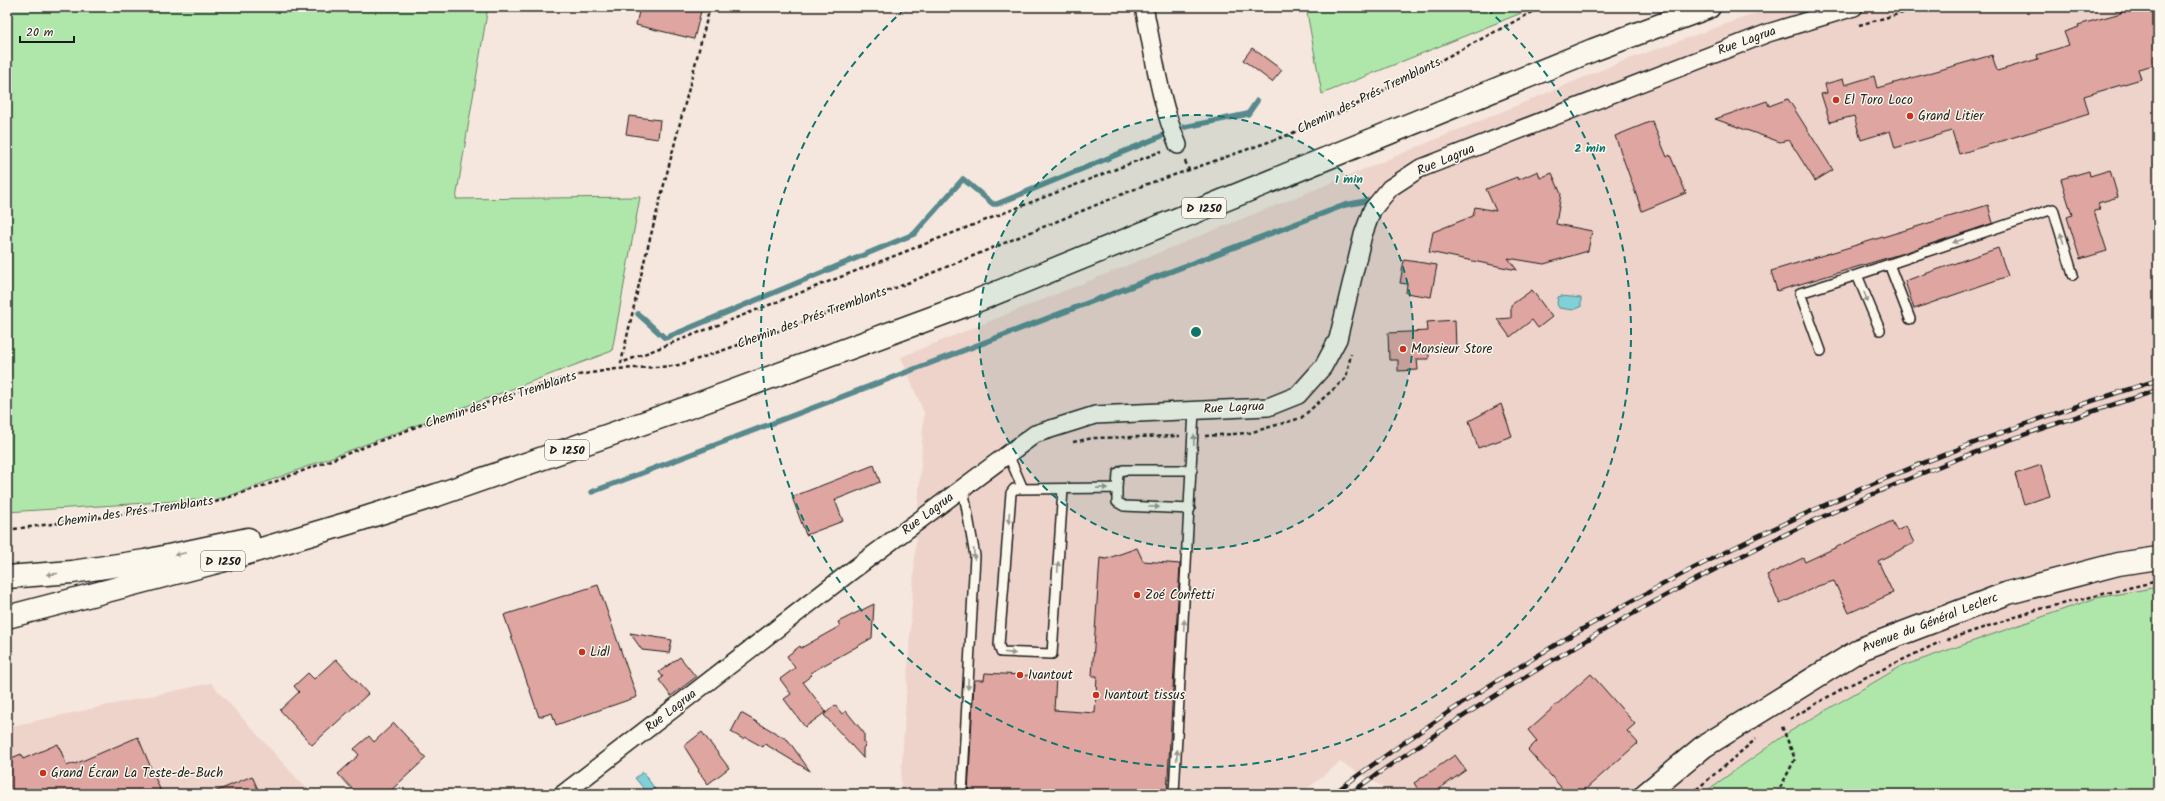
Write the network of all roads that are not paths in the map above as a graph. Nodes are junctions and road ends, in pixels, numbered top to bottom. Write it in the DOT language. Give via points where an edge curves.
graph roads {
  1 [pos="1144,7"];
  2 [pos="1709,7"];
  3 [pos="1854,7"];
  4 [pos="1178,145"];
  5 [pos="1889,264"];
  6 [pos="1857,275"];
  7 [pos="2073,275"];
  8 [pos="1910,319"];
  9 [pos="1880,330"];
  10 [pos="1821,351"];
  11 [pos="1194,411"];
  12 [pos="1008,454"];
  13 [pos="1192,470"];
  14 [pos="963,488"];
  15 [pos="1117,488"];
  16 [pos="1023,489"];
  17 [pos="1063,489"];
  18 [pos="437,495"];
  19 [pos="1190,509"];
  20 [pos="2158,558"];
  21 [pos="7,577"];
  22 [pos="7,617"];
  23 [pos="562,794"];
  24 [pos="962,794"];
  25 [pos="1174,794"];
  26 [pos="1646,794"];
  1 -- 4 [label="street" via="1160,94"];
  2 -- 18 [label="main road, D 1250" via="1593,50 964,306 698,404"];
  3 -- 11 [label="street, Rue Lagrua" via="1768,33 1419,170 1390,188 1372,210 1363,235 1338,339 1314,379 1298,395 1268,407"];
  5 -- 6 [label="lane"];
  7 -- 5 [label="lane, one-way" via="2053,210"];
  5 -- 8 [label="lane"];
  6 -- 9 [label="lane, one-way"];
  6 -- 10 [label="lane" via="1800,293"];
  11 -- 12 [label="street, Rue Lagrua" via="1095,415 1035,434"];
  13 -- 11 [label="lane, one-way"];
  12 -- 14 [label="street, Rue Lagrua"];
  12 -- 16 [label="lane"];
  13 -- 15 [label="lane" via="1123,470 1118,473"];
  13 -- 19 [label="lane"];
  14 -- 23 [label="street, Rue Lagrua"];
  14 -- 24 [label="lane, one-way" via="975,556"];
  17 -- 15 [label="lane, one-way"];
  15 -- 19 [label="lane, one-way" via="1117,502 1124,506"];
  16 -- 17 [label="lane"];
  16 -- 17 [label="lane, one-way" via="1014,489 1010,493 1000,652 1048,656 1054,648"];
  18 -- 21 [label="main road, one-way" via="146,561 72,572"];
  18 -- 22 [label="main road, D 1250" via="221,561"];
  25 -- 19 [label="lane, one-way"];
  20 -- 26 [label="main road, Avenue du Général Leclerc" via="2118,564 2008,593 1861,649 1703,747"];
}
